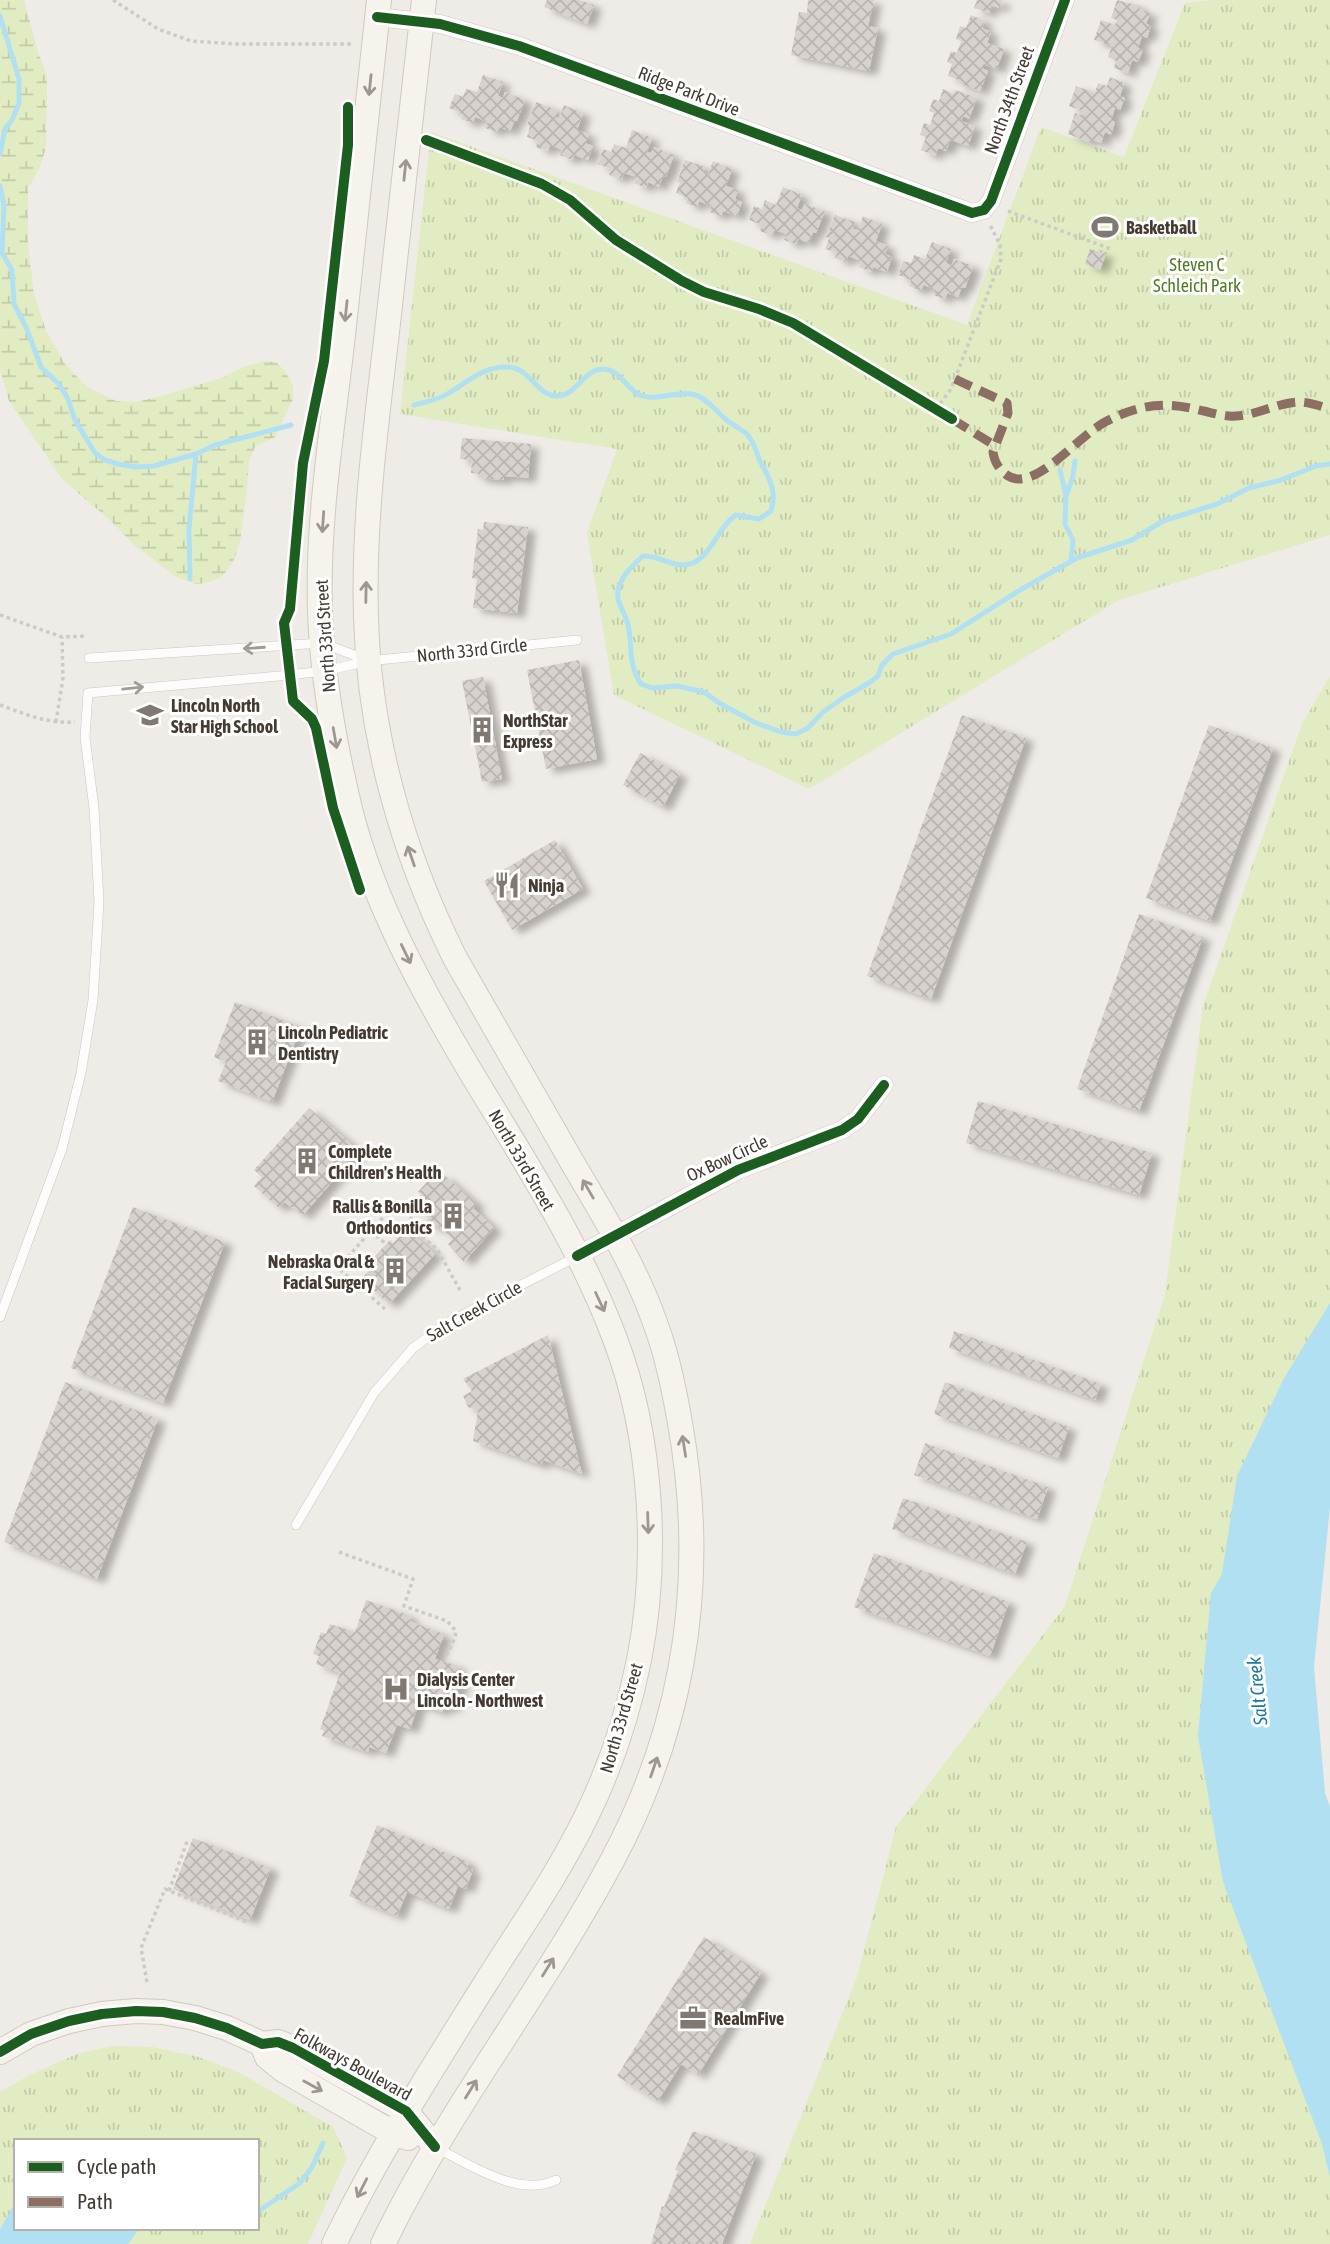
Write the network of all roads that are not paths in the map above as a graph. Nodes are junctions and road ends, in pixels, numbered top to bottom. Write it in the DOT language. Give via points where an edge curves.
graph roads {
  1 [pos="1065,0"];
  2 [pos="378,8"];
  3 [pos="423,11"];
  4 [pos="984,210"];
  5 [pos="577,640"];
  6 [pos="322,643"];
  7 [pos="89,658"];
  8 [pos="368,661"];
  9 [pos="325,671"];
  10 [pos="884,1085"];
  11 [pos="615,1236"];
  12 [pos="578,1256"];
  13 [pos="0,1317"];
  14 [pos="296,1525"];
  15 [pos="262,2044"];
  16 [pos="0,2052"];
  17 [pos="406,2111"];
  18 [pos="393,2133"];
  19 [pos="436,2147"];
  20 [pos="556,2180"];
  21 [pos="334,2244"];
  22 [pos="383,2244"];
  1 -- 4 [label="street, North 34th Street"];
  2 -- 3 [label="street, Ridge Park Drive"];
  2 -- 6 [label="main road, North 33rd Street, one-way" via="326,486 320,564"];
  3 -- 4 [label="street, Ridge Park Drive" via="954,208 972,213"];
  8 -- 3 [label="main road, one-way" via="368,518"];
  5 -- 8 [label="lane, North 33rd Circle"];
  6 -- 7 [label="lane, one-way"];
  6 -- 8 [label="lane, North 33rd Circle"];
  6 -- 9 [label="main road, North 33rd Street"];
  8 -- 9 [label="lane, North 33rd Circle"];
  11 -- 8 [label="main road, one-way" via="435,918 401,827"];
  9 -- 12 [label="main road, North 33rd Street, one-way" via="354,824 397,935 429,999"];
  13 -- 9 [label="lane, North 33rd Circle, one-way" via="62,1149 93,1000 99,902 84,721 88,693"];
  10 -- 11 [label="street, Ox Bow Circle" via="858,1119 842,1130 738,1170"];
  11 -- 12 [label="street, Ox Bow Circle"];
  19 -- 11 [label="main road, one-way" via="617,1851 646,1790 679,1676 693,1545 685,1450 654,1319"];
  12 -- 14 [label="lane, Salt Creek Circle" via="449,1322 413,1348 374,1392"];
  12 -- 17 [label="main road, North 33rd Street, one-way" via="617,1343 644,1465 650,1560 640,1656 606,1773 585,1819"];
  15 -- 16 [label="main road, Folkways Boulevard" via="195,2018 123,2012 58,2024"];
  15 -- 17 [label="main road, Folkways Boulevard" via="278,2042 293,2048"];
  15 -- 18 [label="main road, Folkways Boulevard, one-way" via="267,2057 283,2070"];
  17 -- 18 [label="main road, North 33rd Street"];
  17 -- 19 [label="main road, Folkways Boulevard"];
  18 -- 19 [label="main road, Folkways Boulevard"];
  18 -- 21 [label="main road, North 33rd Street, one-way"];
  19 -- 20 [label="lane" via="499,2178 544,2186"];
  19 -- 22 [label="main road"];
}
